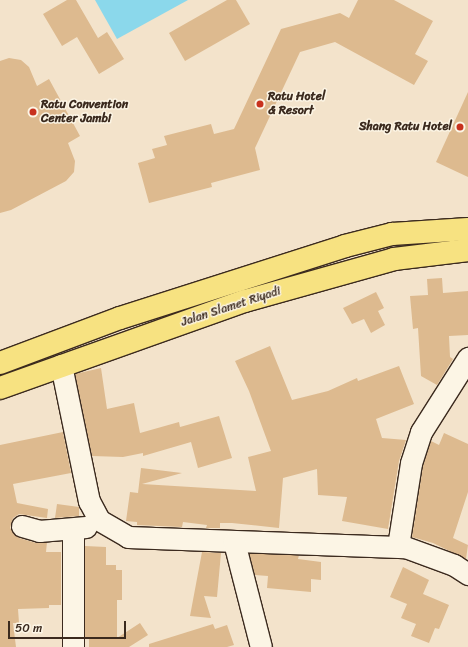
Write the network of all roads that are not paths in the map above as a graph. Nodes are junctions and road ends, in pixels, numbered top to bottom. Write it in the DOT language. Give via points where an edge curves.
graph roads {
  1 [pos="468,229"];
  2 [pos="468,250"];
  3 [pos="28,351"];
  4 [pos="468,358"];
  5 [pos="0,363"];
  6 [pos="62,365"];
  7 [pos="39,372"];
  8 [pos="0,388"];
  9 [pos="99,520"];
  10 [pos="22,526"];
  11 [pos="73,529"];
  12 [pos="234,542"];
  13 [pos="398,546"];
  14 [pos="468,574"];
  15 [pos="73,647"];
  16 [pos="261,647"];
  1 -- 3 [label="main road, Jalan Slamet Riyadi" via="392,234 345,246 232,280"];
  2 -- 6 [label="main road, Jalan Slamet Riyadi" via="394,259 260,297"];
  3 -- 5 [label="main road, Jalan Slamet Riyadi"];
  3 -- 7 [label="main road"];
  4 -- 13 [label="street" via="422,432 408,477"];
  6 -- 7 [label="main road, Jalan Slamet Riyadi"];
  6 -- 9 [label="street" via="89,501"];
  7 -- 8 [label="main road, Jalan Slamet Riyadi"];
  9 -- 11 [label="street" via="84,528"];
  9 -- 12 [label="street" via="128,537"];
  10 -- 11 [label="street" via="40,531"];
  11 -- 15 [label="street"];
  12 -- 13 [label="street"];
  12 -- 16 [label="street"];
  13 -- 14 [label="street" via="454,565"];
}
